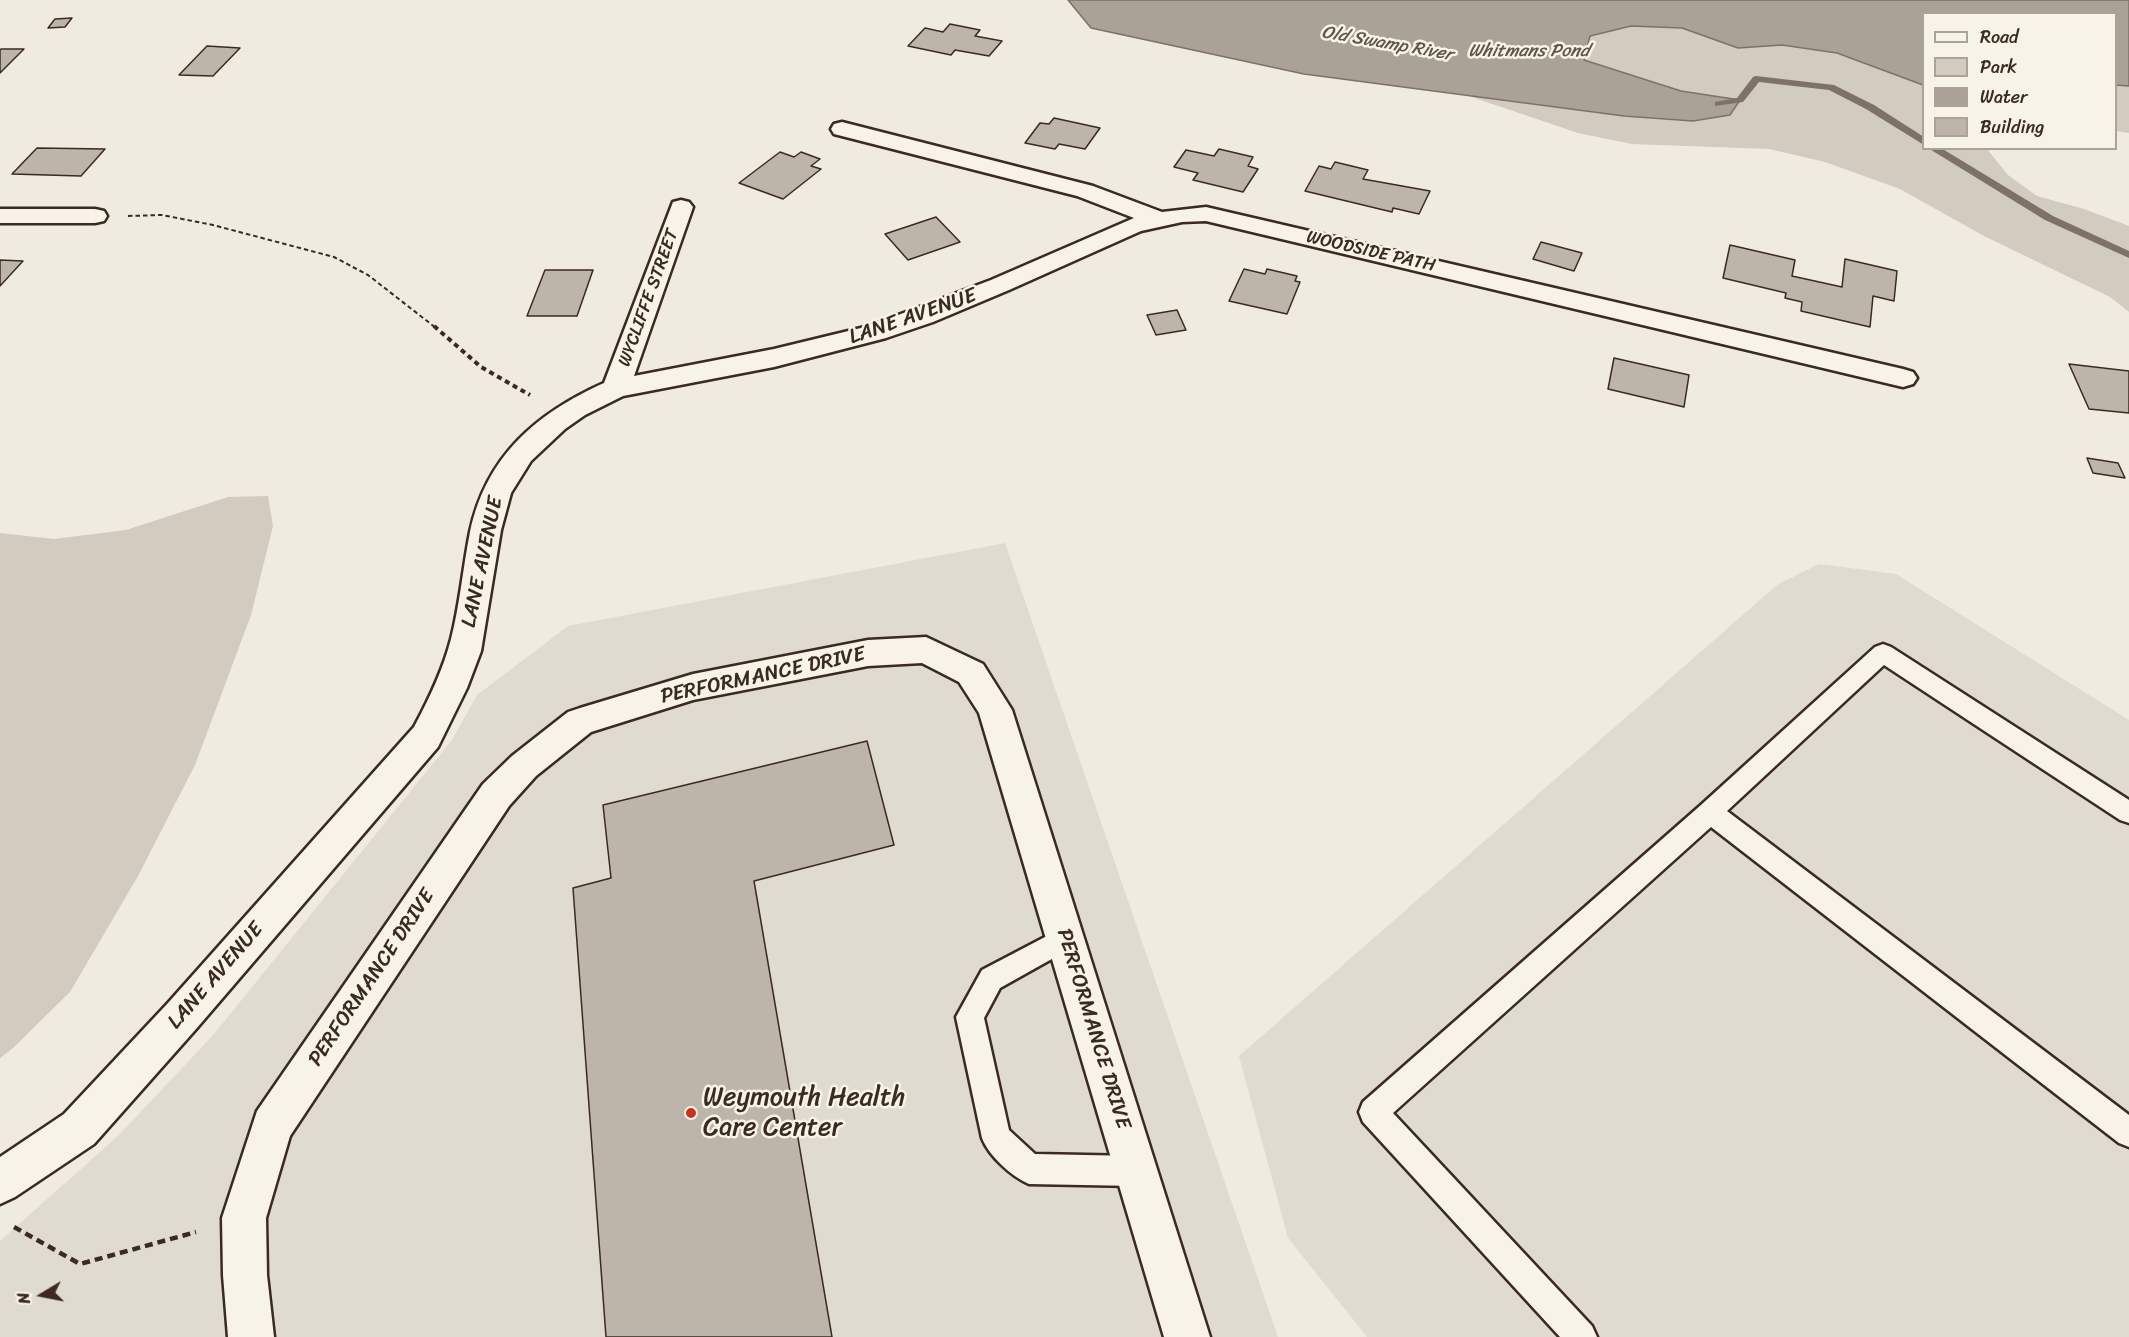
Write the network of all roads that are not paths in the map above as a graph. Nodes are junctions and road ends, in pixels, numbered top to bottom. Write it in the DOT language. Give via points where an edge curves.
graph roads {
  1 [pos="842,129"];
  2 [pos="681,207"];
  3 [pos="0,216"];
  4 [pos="95,216"];
  5 [pos="1159,219"];
  6 [pos="1903,378"];
  7 [pos="616,388"];
  8 [pos="1710,812"];
  9 [pos="2129,813"];
  10 [pos="1066,938"];
  11 [pos="2129,1133"];
  12 [pos="1136,1171"];
  13 [pos="0,1182"];
  14 [pos="251,1337"];
  15 [pos="1187,1337"];
  16 [pos="1581,1337"];
  1 -- 5 [label="street, WOODSIDE PATH" via="1085,191"];
  2 -- 7 [label="street, WYCLIFFE STREET"];
  3 -- 4 [label="street"];
  5 -- 6 [label="street, WOODSIDE PATH" via="1206,214 1228,218"];
  5 -- 7 [label="street, LANE AVENUE" via="1112,234 1000,285 877,332 774,358"];
  7 -- 13 [label="street, LANE AVENUE" via="564,414 541,432 498,487 489,514 468,637 454,685 426,737 79,1129"];
  8 -- 9 [label="lane" via="1883,653"];
  8 -- 11 [label="lane"];
  8 -- 16 [label="lane" via="1373,1112"];
  10 -- 12 [label="street, PERFORMANCE DRIVE"];
  10 -- 12 [label="lane" via="992,979 970,1017 996,1138 1029,1169"];
  10 -- 14 [label="street, PERFORMANCE DRIVE" via="995,710 971,673 926,650 868,653 693,687 580,722 524,766 496,795 272,1126 244,1218"];
  12 -- 15 [label="street, PERFORMANCE DRIVE"];
}
